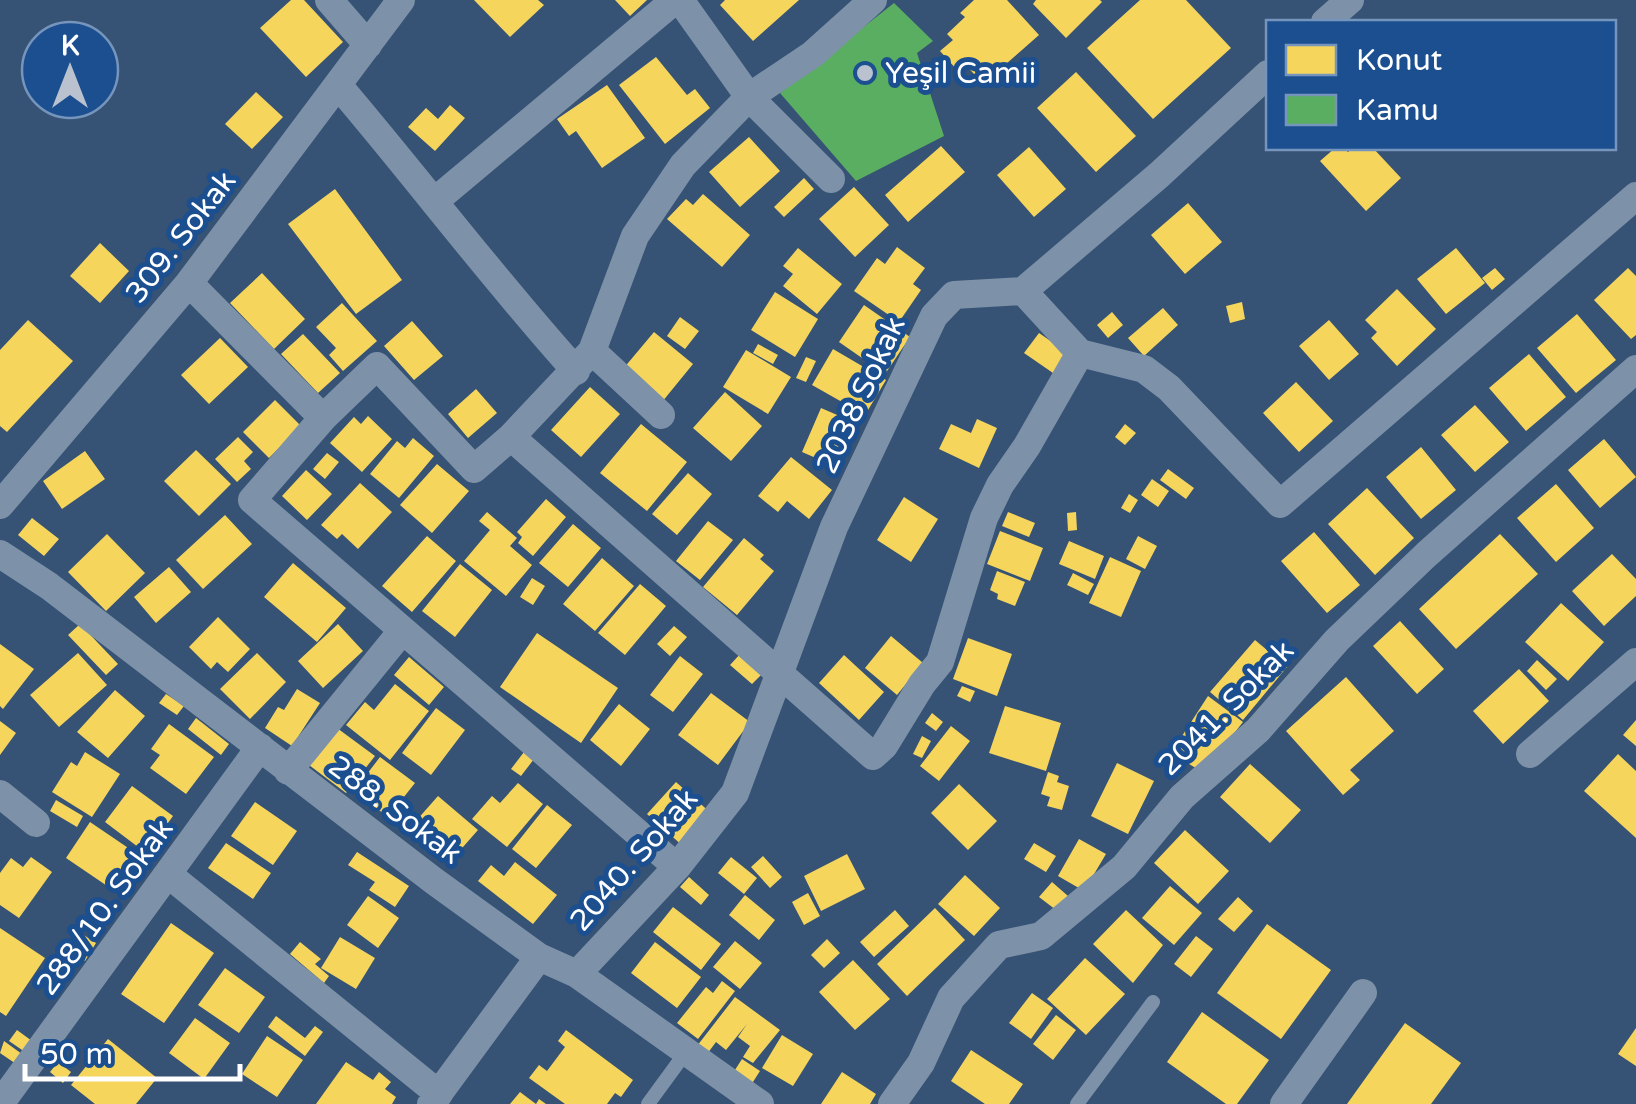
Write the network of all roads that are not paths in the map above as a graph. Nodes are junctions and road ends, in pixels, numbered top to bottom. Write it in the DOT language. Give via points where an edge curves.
graph roads {
  1 [pos="330,0"];
  2 [pos="401,0"];
  3 [pos="678,0"];
  4 [pos="873,0"];
  5 [pos="1350,0"];
  6 [pos="1327,20"];
  7 [pos="368,45"];
  8 [pos="1266,76"];
  9 [pos="338,85"];
  10 [pos="749,97"];
  11 [pos="832,179"];
  12 [pos="1636,196"];
  13 [pos="436,200"];
  14 [pos="190,283"];
  15 [pos="1023,292"];
  16 [pos="1080,353"];
  17 [pos="584,361"];
  18 [pos="1636,369"];
  19 [pos="660,416"];
  20 [pos="322,418"];
  21 [pos="511,438"];
  22 [pos="0,505"];
  23 [pos="0,554"];
  24 [pos="402,630"];
  25 [pos="1636,662"];
  26 [pos="780,674"];
  27 [pos="260,747"];
  28 [pos="1530,754"];
  29 [pos="288,771"];
  30 [pos="0,794"];
  31 [pos="36,824"];
  32 [pos="677,868"];
  33 [pos="170,875"];
  34 [pos="539,957"];
  35 [pos="577,974"];
  36 [pos="1364,993"];
  37 [pos="1153,1002"];
  38 [pos="686,1052"];
  39 [pos="435,1099"];
  40 [pos="0,1104"];
  41 [pos="648,1104"];
  42 [pos="760,1104"];
  43 [pos="892,1104"];
  44 [pos="1077,1104"];
  45 [pos="1284,1104"];
  1 -- 7 [label="street"];
  2 -- 7 [label="street, 309. Sokak"];
  3 -- 10 [label="street"];
  3 -- 13 [label="street"];
  4 -- 10 [label="street" via="813,54"];
  5 -- 6 [label="street"];
  7 -- 9 [label="street, 309. Sokak"];
  8 -- 15 [label="street"];
  9 -- 13 [label="street"];
  9 -- 14 [label="street, 309. Sokak"];
  10 -- 11 [label="street"];
  10 -- 17 [label="street" via="683,165 635,236"];
  12 -- 16 [label="street" via="1280,504 1169,388 1144,370"];
  13 -- 17 [label="street" via="499,285"];
  14 -- 20 [label="street"];
  14 -- 22 [label="street, 309. Sokak"];
  15 -- 16 [label="street"];
  15 -- 26 [label="street, 2038 Sokak" via="954,295 934,316 834,527"];
  16 -- 26 [label="street" via="1000,485 940,662 884,746 873,756"];
  17 -- 19 [label="street"];
  17 -- 21 [label="street"];
  18 -- 43 [label="street, 2041. Sokak" via="1337,640 1258,730 1182,797 1124,868 1041,936 999,945 952,998 921,1063"];
  20 -- 21 [label="street" via="376,366 474,470"];
  20 -- 24 [label="street" via="252,500"];
  21 -- 26 [label="street"];
  23 -- 27 [label="street, 288. Sokak"];
  24 -- 29 [label="street"];
  24 -- 32 [label="street"];
  25 -- 28 [label="street"];
  26 -- 32 [label="street, 2040. Sokak" via="735,793"];
  27 -- 29 [label="street, 288. Sokak"];
  27 -- 33 [label="street, 288/10. Sokak"];
  29 -- 34 [label="street, 288. Sokak"];
  30 -- 31 [label="street"];
  32 -- 35 [label="street, 2040. Sokak"];
  33 -- 39 [label="street"];
  33 -- 40 [label="street, 288/10. Sokak"];
  34 -- 35 [label="street, 288. Sokak"];
  34 -- 39 [label="street"];
  35 -- 38 [label="street, 288. Sokak"];
  36 -- 45 [label="street"];
  37 -- 44 [label="lane"];
  38 -- 41 [label="lane"];
  38 -- 42 [label="street, 288. Sokak"];
}
